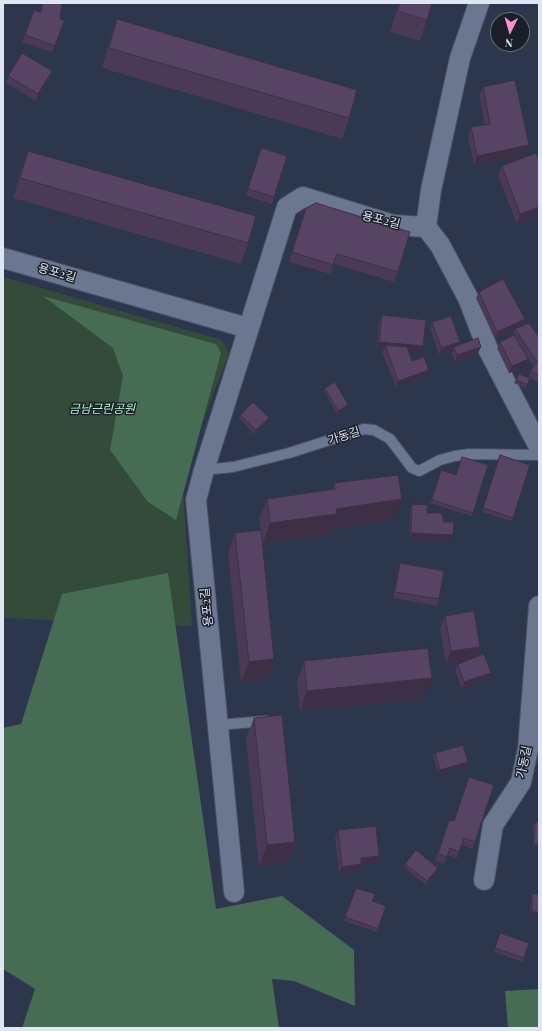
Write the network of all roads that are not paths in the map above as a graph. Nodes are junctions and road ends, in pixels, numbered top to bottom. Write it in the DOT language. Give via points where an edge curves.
graph roads {
  1 [pos="479,3"];
  2 [pos="426,227"];
  3 [pos="3,258"];
  4 [pos="248,328"];
  5 [pos="539,447"];
  6 [pos="539,455"];
  7 [pos="204,470"];
  8 [pos="539,606"];
  9 [pos="539,610"];
  10 [pos="277,720"];
  11 [pos="218,725"];
  12 [pos="484,880"];
  13 [pos="234,892"];
  1 -- 2 [label="street" via="460,58"];
  2 -- 4 [label="street, 용포2길" via="393,224 303,197 286,207"];
  2 -- 5 [label="street" via="440,245 468,298 487,347"];
  3 -- 4 [label="street, 용포2길"];
  4 -- 7 [label="street, 용포2길"];
  6 -- 7 [label="lane, 가동길" via="470,454 440,460 419,471 412,468 390,439 374,430 364,429 290,454"];
  7 -- 11 [label="street, 용포2길" via="196,500"];
  8 -- 9 [label="street, 가동길"];
  9 -- 12 [label="street, 가동길" via="528,748 521,782 493,825"];
  10 -- 11 [label="lane"];
  11 -- 13 [label="street, 용포2길"];
}
